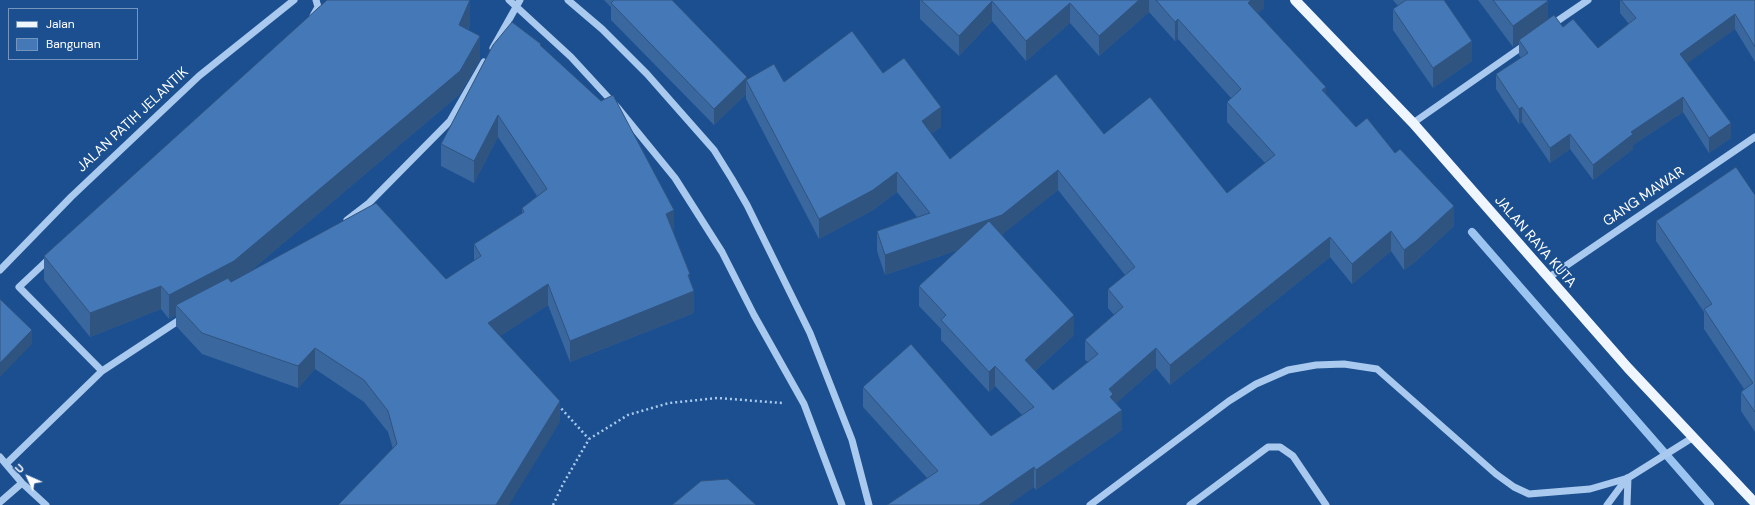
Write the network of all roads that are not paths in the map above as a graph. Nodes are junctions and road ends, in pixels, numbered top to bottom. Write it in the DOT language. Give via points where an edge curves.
graph roads {
  1 [pos="294,0"];
  2 [pos="316,0"];
  3 [pos="509,0"];
  4 [pos="568,0"];
  5 [pos="1295,0"];
  6 [pos="1588,0"];
  7 [pos="518,3"];
  8 [pos="309,22"];
  9 [pos="1542,32"];
  10 [pos="1529,41"];
  11 [pos="1413,123"];
  12 [pos="1755,137"];
  13 [pos="338,228"];
  14 [pos="56,252"];
  15 [pos="0,270"];
  16 [pos="1548,278"];
  17 [pos="188,315"];
  18 [pos="102,370"];
  19 [pos="1692,438"];
  20 [pos="0,457"];
  21 [pos="6,464"];
  22 [pos="1628,478"];
  23 [pos="22,483"];
  24 [pos="0,502"];
  25 [pos="1755,503"];
  26 [pos="46,505"];
  27 [pos="842,505"];
  28 [pos="869,505"];
  29 [pos="1090,505"];
  30 [pos="1190,505"];
  31 [pos="1326,505"];
  32 [pos="1607,505"];
  33 [pos="1627,505"];
  1 -- 15 [label="street, JALAN PATIH JELANTIK" via="198,76 71,197"];
  2 -- 8 [label="street" via="318,8"];
  3 -- 7 [label="street"];
  4 -- 28 [label="street" via="602,29 647,74 714,150 748,205 810,333 852,440"];
  5 -- 11 [label="main road, JALAN RAYA KUTA"];
  6 -- 9 [label="street"];
  7 -- 13 [label="street" via="450,122 369,203"];
  7 -- 27 [label="street" via="612,101 675,178 722,252 804,404"];
  10 -- 11 [label="street"];
  11 -- 16 [label="main road, JALAN RAYA KUTA"];
  12 -- 16 [label="street, GANG MAWAR"];
  14 -- 18 [label="street" via="19,287"];
  16 -- 19 [label="main road, JALAN RAYA KUTA"];
  17 -- 18 [label="street"];
  18 -- 21 [label="street"];
  19 -- 22 [label="street"];
  19 -- 25 [label="main road, JALAN RAYA KUTA"];
  20 -- 21 [label="street"];
  21 -- 23 [label="street"];
  22 -- 29 [label="street" via="1590,489 1529,494 1496,474 1377,369 1344,364 1316,364 1288,370 1256,384 1229,401"];
  22 -- 32 [label="street"];
  22 -- 33 [label="street"];
  23 -- 24 [label="street"];
  23 -- 26 [label="street"];
  30 -- 31 [label="street" via="1268,448 1280,446 1294,456"];
}
